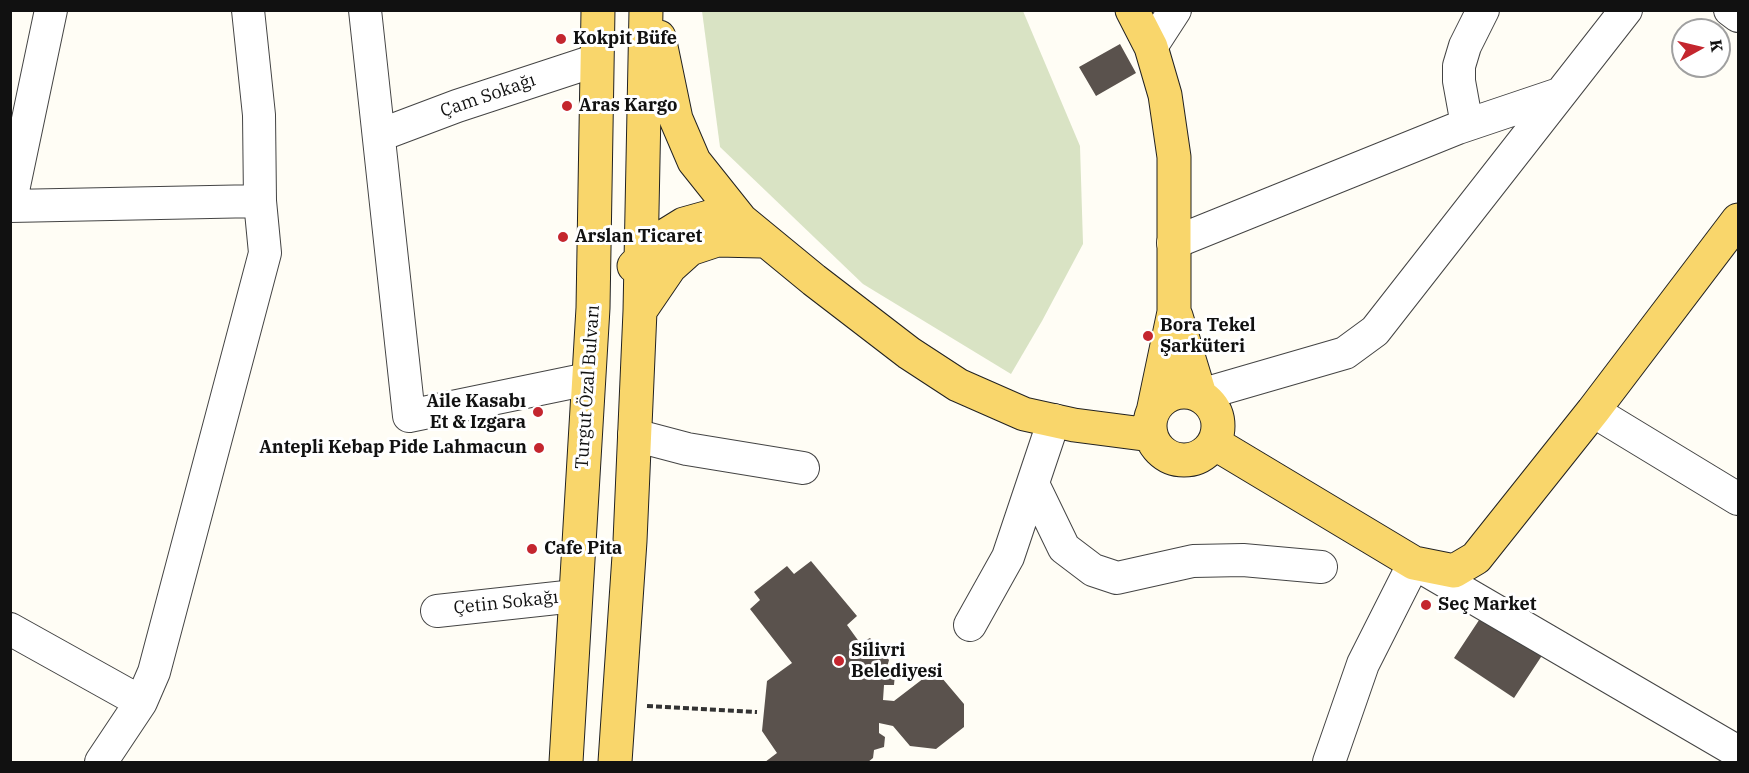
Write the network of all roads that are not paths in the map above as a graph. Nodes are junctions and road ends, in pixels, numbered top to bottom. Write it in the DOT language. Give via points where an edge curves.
graph roads {
  1 [pos="51,10"];
  2 [pos="248,10"];
  3 [pos="365,10"];
  4 [pos="598,10"];
  5 [pos="646,10"];
  6 [pos="653,10"];
  7 [pos="1132,10"];
  8 [pos="1175,10"];
  9 [pos="1483,10"];
  10 [pos="1626,10"];
  11 [pos="1730,10"];
  12 [pos="1738,16"];
  13 [pos="1151,47"];
  14 [pos="597,60"];
  15 [pos="1559,94"];
  16 [pos="1467,125"];
  17 [pos="380,135"];
  18 [pos="261,201"];
  19 [pos="10,206"];
  20 [pos="741,220"];
  21 [pos="1738,220"];
  22 [pos="768,242"];
  23 [pos="1173,243"];
  24 [pos="642,258"];
  25 [pos="593,308"];
  26 [pos="640,311"];
  27 [pos="1174,312"];
  28 [pos="588,379"];
  29 [pos="1200,395"];
  30 [pos="1593,411"];
  31 [pos="1054,420"];
  32 [pos="1152,424"];
  33 [pos="634,435"];
  34 [pos="1214,443"];
  35 [pos="803,468"];
  36 [pos="1033,484"];
  37 [pos="1738,499"];
  38 [pos="1414,563"];
  39 [pos="1321,567"];
  40 [pos="575,596"];
  41 [pos="437,611"];
  42 [pos="970,625"];
  43 [pos="10,629"];
  44 [pos="141,702"];
  45 [pos="1738,752"];
  46 [pos="101,762"];
  47 [pos="566,762"];
  48 [pos="615,762"];
  49 [pos="1329,762"];
  1 -- 19 [label="street"];
  2 -- 18 [label="street" via="259,116"];
  3 -- 17 [label="street"];
  4 -- 14 [label="main road, Turgut Özal Bulvarı"];
  5 -- 24 [label="main road"];
  6 -- 20 [label="main road" via="676,119 694,161"];
  7 -- 13 [label="main road"];
  8 -- 13 [label="street"];
  9 -- 16 [label="street" via="1459,66"];
  10 -- 15 [label="street"];
  11 -- 12 [label="street"];
  13 -- 23 [label="main road" via="1165,95 1174,157"];
  14 -- 17 [label="street, Çam Sokağı"];
  14 -- 25 [label="main road, Turgut Özal Bulvarı"];
  15 -- 16 [label="street"];
  15 -- 29 [label="street" via="1376,331 1345,353"];
  16 -- 23 [label="street"];
  17 -- 28 [label="street" via="410,416"];
  18 -- 19 [label="street"];
  18 -- 44 [label="street" via="265,253 154,672"];
  20 -- 22 [label="main road"];
  20 -- 24 [label="main road" via="710,217 684,224 663,237"];
  21 -- 30 [label="main road"];
  22 -- 26 [label="main road" via="717,240 690,249 670,267"];
  22 -- 31 [label="main road" via="909,353 958,385 1024,414"];
  23 -- 27 [label="main road"];
  24 -- 25 [label="main road"];
  24 -- 26 [label="main road"];
  25 -- 28 [label="main road, Turgut Özal Bulvarı"];
  26 -- 33 [label="main road"];
  27 -- 29 [label="main road"];
  27 -- 32 [label="main road"];
  28 -- 40 [label="main road, Turgut Özal Bulvarı"];
  29 -- 32 [label="main road" via="1178,392 1168,396 1159,403"];
  29 -- 34 [label="main road" via="1215,411 1218,433"];
  30 -- 37 [label="street"];
  30 -- 38 [label="main road" via="1476,558 1454,571"];
  31 -- 32 [label="main road"];
  31 -- 36 [label="street"];
  32 -- 34 [label="main road" via="1156,445 1174,459 1197,458"];
  33 -- 35 [label="street" via="687,449"];
  33 -- 48 [label="main road"];
  34 -- 38 [label="main road"];
  36 -- 39 [label="street" via="1064,548 1093,570 1117,578 1193,561 1243,560"];
  36 -- 42 [label="street" via="1008,557"];
  38 -- 45 [label="street"];
  38 -- 49 [label="street" via="1363,664"];
  40 -- 41 [label="street, Çetin Sokağı"];
  40 -- 47 [label="main road, Turgut Özal Bulvarı"];
  43 -- 44 [label="street"];
  44 -- 46 [label="street"];
}
